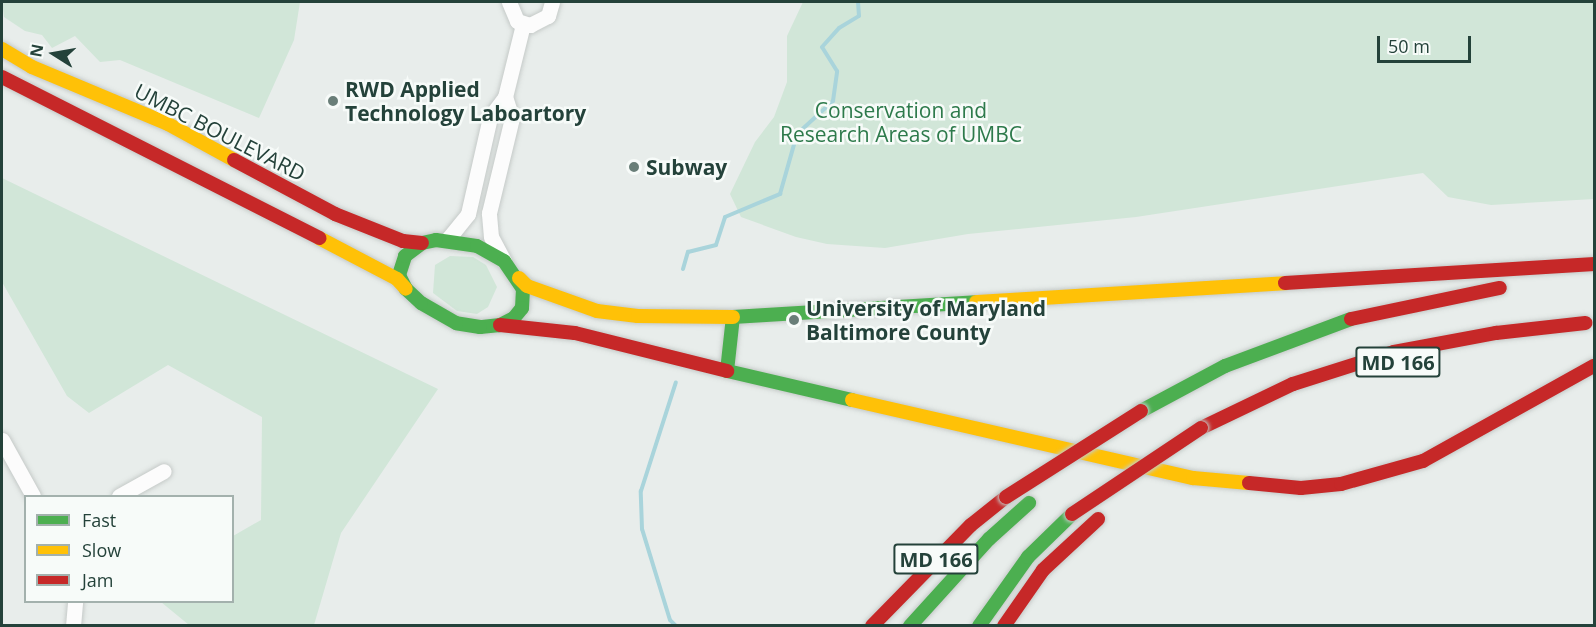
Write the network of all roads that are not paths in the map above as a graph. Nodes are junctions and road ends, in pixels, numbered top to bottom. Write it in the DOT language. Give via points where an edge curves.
graph roads {
  1 [pos="509,2"];
  2 [pos="552,2"];
  3 [pos="523,24"];
  4 [pos="2,49"];
  5 [pos="2,77"];
  6 [pos="504,98"];
  7 [pos="447,240"];
  8 [pos="422,243"];
  9 [pos="504,261"];
  10 [pos="1594,264"];
  11 [pos="1594,274"];
  12 [pos="519,278"];
  13 [pos="406,289"];
  14 [pos="733,317"];
  15 [pos="1590,322"];
  16 [pos="500,325"];
  17 [pos="1594,366"];
  18 [pos="727,371"];
  19 [pos="1141,411"];
  20 [pos="2,440"];
  21 [pos="164,471"];
  22 [pos="32,495"];
  23 [pos="121,495"];
  24 [pos="1028,497"];
  25 [pos="75,603"];
  26 [pos="73,626"];
  27 [pos="872,626"];
  28 [pos="897,626"];
  29 [pos="910,626"];
  30 [pos="980,626"];
  31 [pos="1004,626"];
  1 -- 3 [label="street" via="512,15"];
  2 -- 3 [label="street" via="544,21"];
  3 -- 6 [label="street"];
  4 -- 8 [label="main road, UMBC BOULEVARD" via="32,67 168,124 335,214 403,241"];
  5 -- 13 [label="main road" via="364,261 397,279"];
  6 -- 7 [label="street" via="490,117 468,214"];
  6 -- 9 [label="street" via="512,118 489,213 491,237"];
  7 -- 8 [label="main road"];
  7 -- 9 [label="main road" via="477,246"];
  8 -- 13 [label="main road" via="405,256 400,266"];
  9 -- 12 [label="main road"];
  10 -- 14 [label="main road"];
  11 -- 19 [label="main road, MD 166" via="1431,300 1326,326 1226,366"];
  12 -- 14 [label="main road" via="527,286 597,311 638,316"];
  12 -- 16 [label="main road" via="522,308 514,318"];
  13 -- 16 [label="main road" via="429,309 456,323"];
  14 -- 18 [label="main road"];
  15 -- 30 [label="main road, bridge" via="1496,333 1394,352 1293,384 1201,428 1072,514 1028,557"];
  15 -- 31 [label="main road, MD 166" via="1376,368 1298,395 1221,433 1173,462 1107,512 1043,570"];
  16 -- 18 [label="main road" via="575,333"];
  17 -- 18 [label="main road" via="1423,461 1341,484 1300,488 1193,478"];
  19 -- 24 [label="main road, bridge"];
  19 -- 24 [label="main road, MD 166, bridge" via="1073,451"];
  20 -- 22 [label="street"];
  21 -- 23 [label="street"];
  24 -- 27 [label="main road, MD 166" via="962,533"];
  24 -- 28 [label="main road" via="972,541"];
  24 -- 29 [label="main road"];
  25 -- 26 [label="street"];
}
